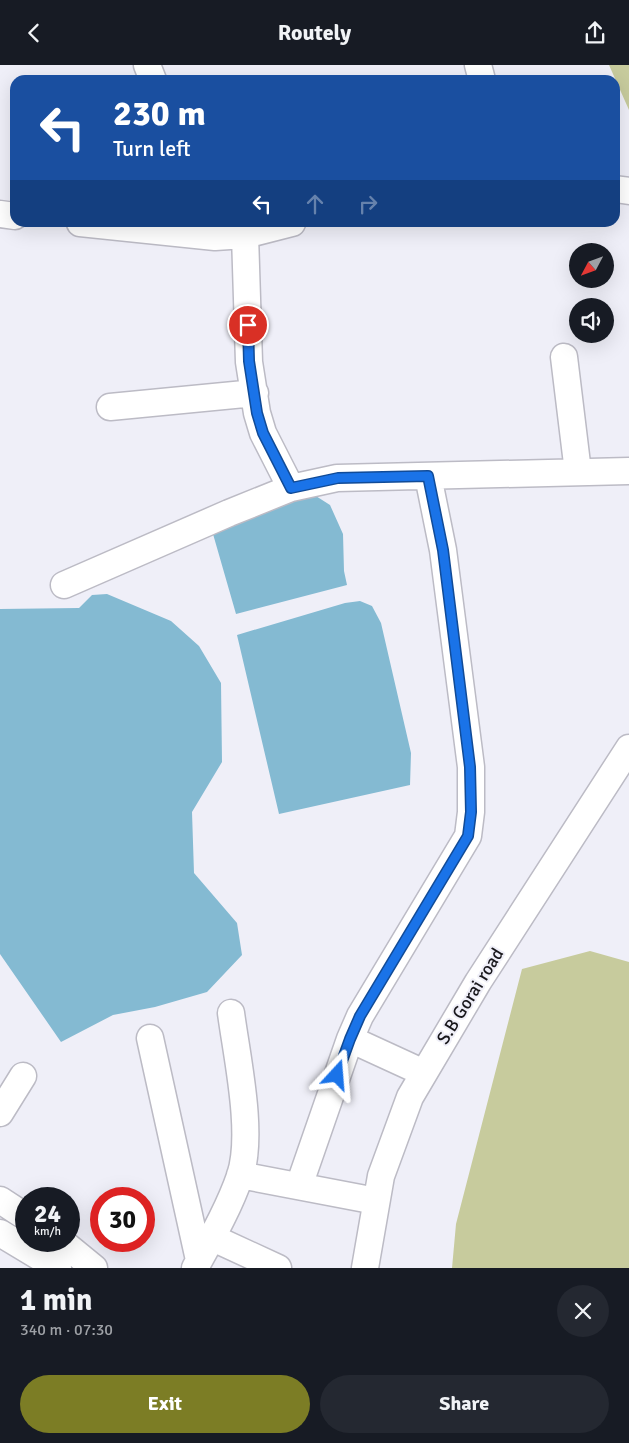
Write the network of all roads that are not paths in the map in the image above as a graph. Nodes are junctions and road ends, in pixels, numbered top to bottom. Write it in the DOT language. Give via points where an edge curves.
graph roads {
  1 [pos="156,227"];
  2 [pos="276,227"];
  3 [pos="213,230"];
  4 [pos="245,235"];
  5 [pos="564,357"];
  6 [pos="254,393"];
  7 [pos="110,407"];
  8 [pos="629,471"];
  9 [pos="578,472"];
  10 [pos="428,476"];
  11 [pos="291,488"];
  12 [pos="64,585"];
  13 [pos="629,747"];
  14 [pos="231,1013"];
  15 [pos="150,1038"];
  16 [pos="350,1039"];
  17 [pos="424,1073"];
  18 [pos="23,1076"];
  19 [pos="0,1113"];
  20 [pos="240,1175"];
  21 [pos="299,1186"];
  22 [pos="0,1200"];
  23 [pos="376,1201"];
  24 [pos="15,1210"];
  25 [pos="0,1233"];
  26 [pos="213,1238"];
  27 [pos="74,1252"];
  28 [pos="197,1264"];
  29 [pos="58,1268"];
  30 [pos="94,1268"];
  31 [pos="278,1268"];
  32 [pos="365,1268"];
  1 -- 3 [label="street"];
  2 -- 4 [label="street"];
  3 -- 4 [label="street"];
  4 -- 6 [label="street" via="249,361"];
  5 -- 9 [label="street"];
  6 -- 7 [label="street"];
  6 -- 11 [label="street" via="263,433"];
  8 -- 9 [label="street"];
  9 -- 10 [label="street"];
  10 -- 11 [label="street" via="338,478"];
  10 -- 16 [label="street" via="443,550 470,767 468,836 360,1016"];
  11 -- 12 [label="street"];
  13 -- 17 [label="street, S.B Gorai road" via="478,982"];
  14 -- 20 [label="street" via="246,1124"];
  15 -- 28 [label="street"];
  16 -- 17 [label="street"];
  16 -- 21 [label="street"];
  17 -- 23 [label="street, S.B Gorai road" via="396,1132"];
  18 -- 19 [label="street"];
  20 -- 21 [label="street"];
  20 -- 26 [label="street"];
  21 -- 23 [label="street"];
  22 -- 24 [label="street"];
  23 -- 32 [label="street, S.B Gorai road"];
  25 -- 29 [label="street"];
  26 -- 28 [label="street"];
  26 -- 31 [label="street"];
  27 -- 30 [label="street"];
}
